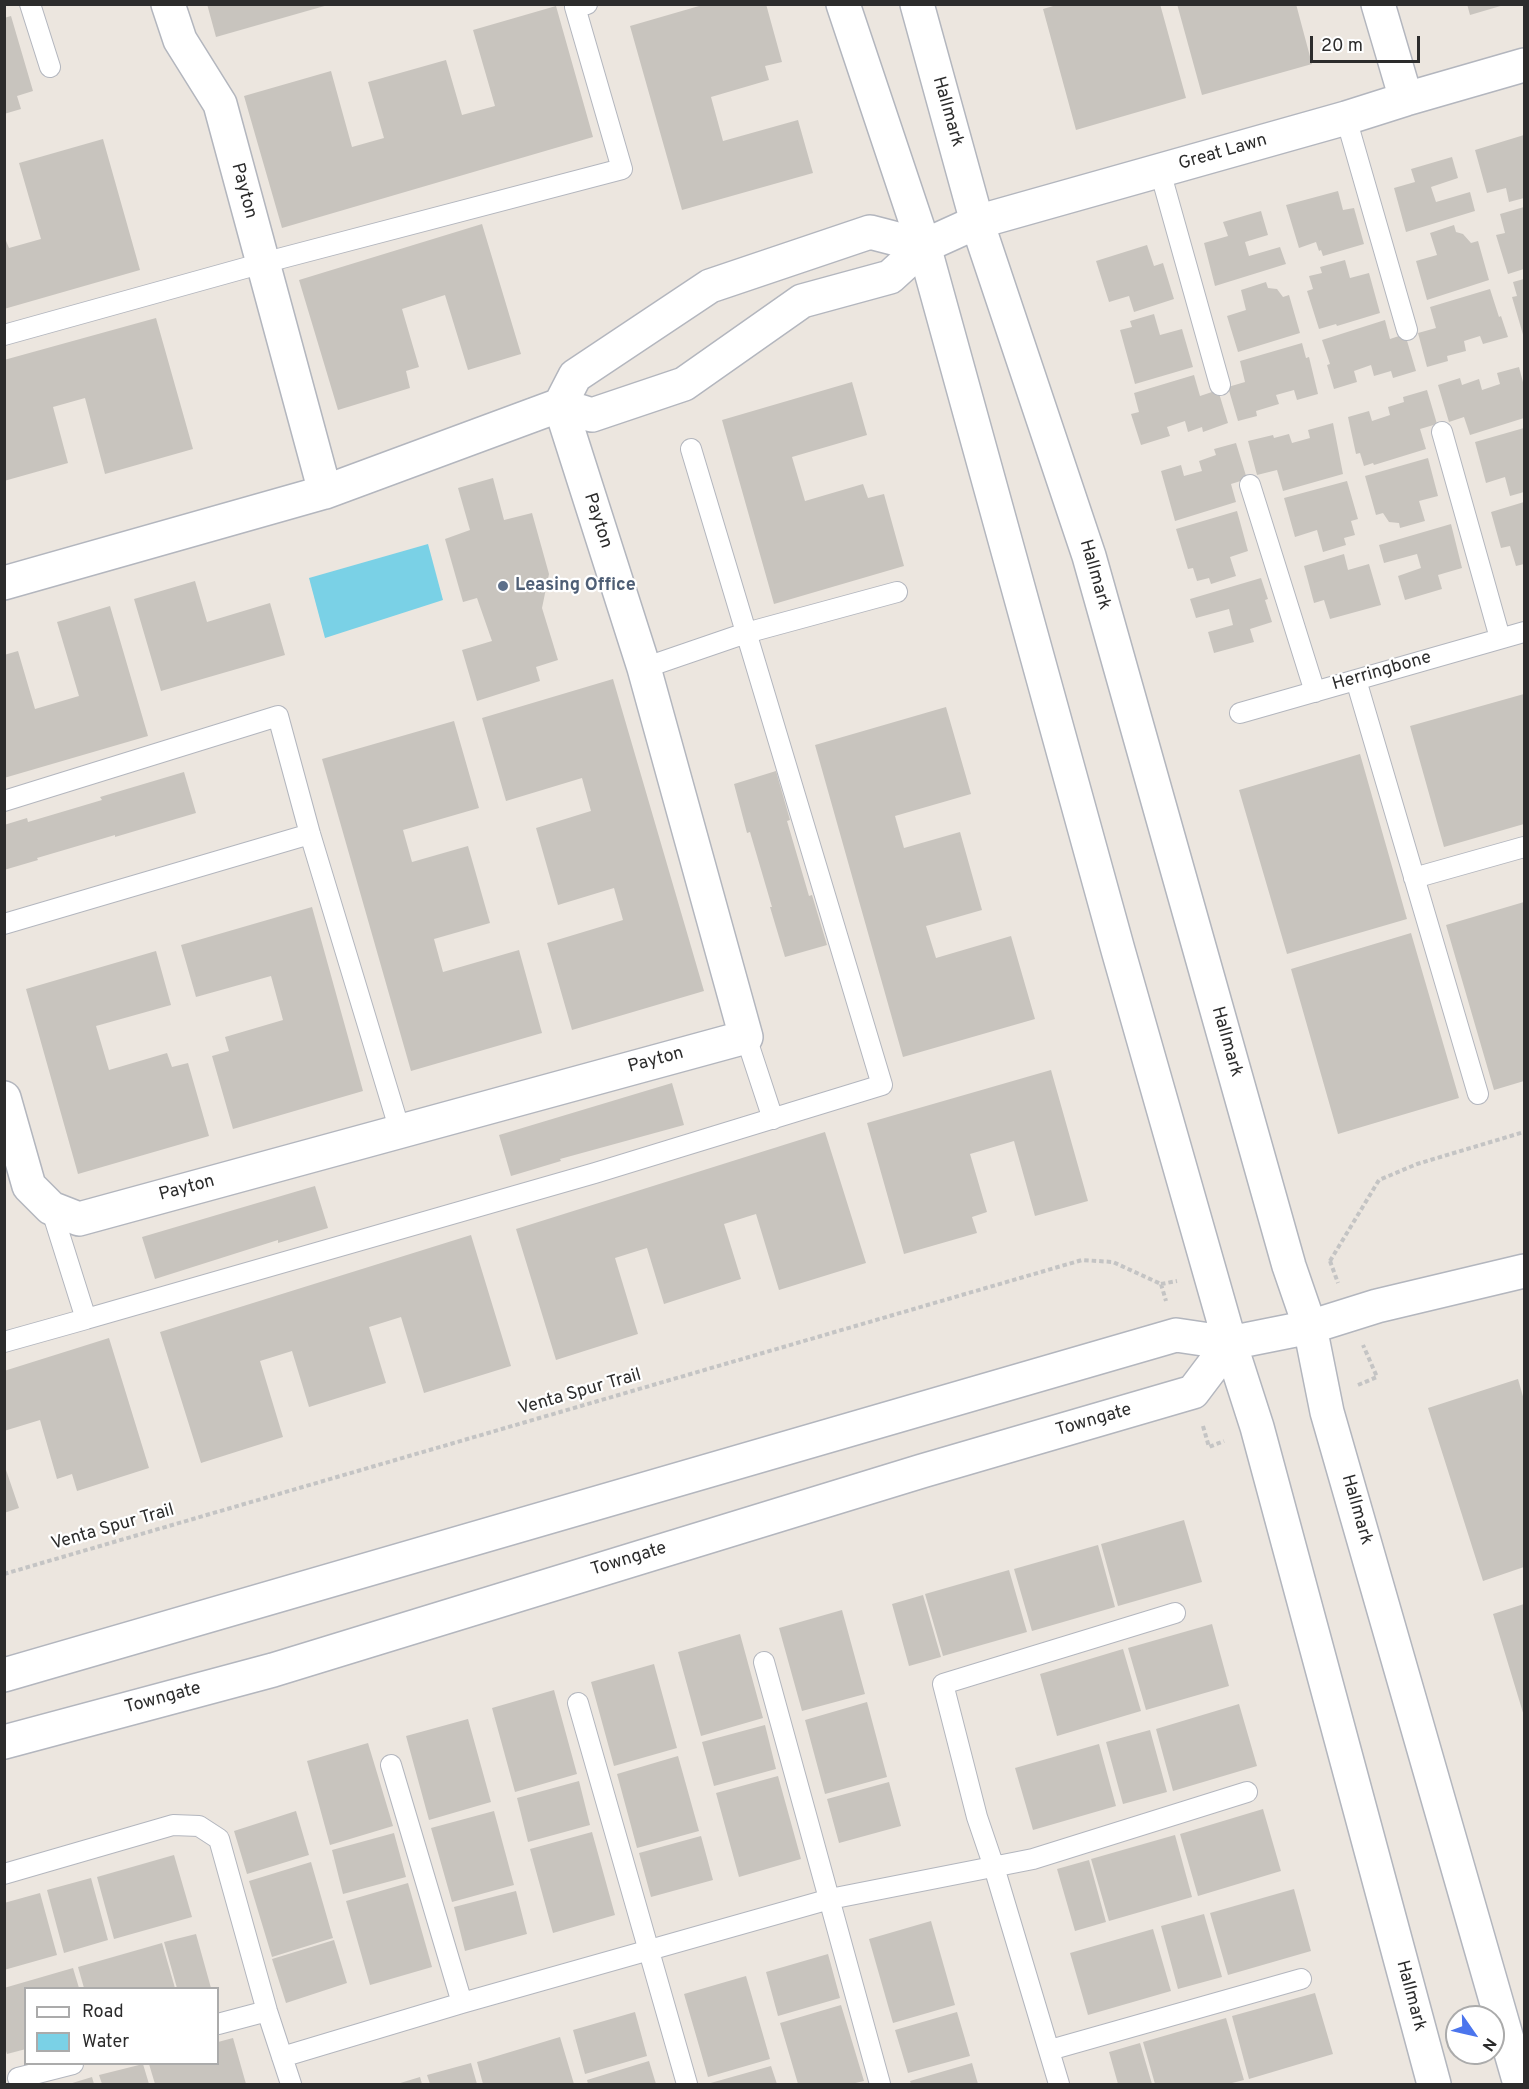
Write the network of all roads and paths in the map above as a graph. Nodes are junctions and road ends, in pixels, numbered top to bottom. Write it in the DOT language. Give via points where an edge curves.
graph roads {
  1 [pos="30,4"];
  2 [pos="168,4"];
  3 [pos="587,4"];
  4 [pos="843,4"];
  5 [pos="917,4"];
  6 [pos="1378,4"];
  7 [pos="1524,65"];
  8 [pos="50,68"];
  9 [pos="1406,99"];
  10 [pos="1346,118"];
  11 [pos="1160,171"];
  12 [pos="977,222"];
  13 [pos="924,246"];
  14 [pos="263,263"];
  15 [pos="1407,330"];
  16 [pos="4,335"];
  17 [pos="1220,385"];
  18 [pos="560,405"];
  19 [pos="1442,432"];
  20 [pos="691,448"];
  21 [pos="1250,484"];
  22 [pos="325,492"];
  23 [pos="4,583"];
  24 [pos="897,592"];
  25 [pos="1524,632"];
  26 [pos="746,633"];
  27 [pos="1500,639"];
  28 [pos="644,668"];
  29 [pos="1356,680"];
  30 [pos="1315,692"];
  31 [pos="1240,713"];
  32 [pos="4,801"];
  33 [pos="310,834"];
  34 [pos="1524,847"];
  35 [pos="1414,878"];
  36 [pos="4,924"];
  37 [pos="746,1037"];
  38 [pos="1478,1094"];
  39 [pos="4,1098"];
  40 [pos="773,1119"];
  41 [pos="400,1131"];
  42 [pos="1524,1132"];
  43 [pos="51,1208"];
  44 [pos="1330,1261"];
  45 [pos="1524,1271"];
  46 [pos="1161,1284"];
  47 [pos="86,1319"];
  48 [pos="1310,1327"];
  49 [pos="4,1342"];
  50 [pos="1230,1343"];
  51 [pos="4,1574"];
  52 [pos="1175,1613"];
  53 [pos="764,1662"];
  54 [pos="4,1675"];
  55 [pos="578,1703"];
  56 [pos="4,1742"];
  57 [pos="391,1765"];
  58 [pos="1247,1792"];
  59 [pos="994,1867"];
  60 [pos="4,1874"];
  61 [pos="830,1899"];
  62 [pos="650,1949"];
  63 [pos="1301,1979"];
  64 [pos="462,2002"];
  65 [pos="267,2011"];
  66 [pos="219,2024"];
  67 [pos="1050,2050"];
  68 [pos="282,2057"];
  69 [pos="69,2065"];
  70 [pos="18,2078"];
  71 [pos="291,2085"];
  72 [pos="687,2085"];
  73 [pos="880,2085"];
  74 [pos="1059,2085"];
  75 [pos="1434,2085"];
  76 [pos="1520,2085"];
  1 -- 8 [label="lane"];
  2 -- 14 [label="street, Payton" via="180,40 220,104"];
  3 -- 14 [label="lane" via="575,7 622,169"];
  4 -- 13 [label="street, Hallmark"];
  5 -- 12 [label="street, Hallmark"];
  6 -- 9 [label="street"];
  7 -- 9 [label="street, Great Lawn"];
  9 -- 10 [label="street, Great Lawn"];
  10 -- 11 [label="street, Great Lawn"];
  10 -- 15 [label="lane"];
  11 -- 12 [label="street, Great Lawn"];
  11 -- 17 [label="lane"];
  12 -- 13 [label="street, Great Lawn"];
  12 -- 48 [label="street, Hallmark" via="1089,556 1289,1266"];
  13 -- 18 [label="street" via="890,277 802,301 684,384 592,415"];
  13 -- 18 [label="street" via="870,232 710,286 575,376"];
  13 -- 50 [label="street, Hallmark"];
  14 -- 16 [label="lane"];
  14 -- 22 [label="street, Payton"];
  18 -- 22 [label="street"];
  18 -- 28 [label="street, Payton"];
  19 -- 27 [label="lane"];
  20 -- 26 [label="lane"];
  21 -- 30 [label="lane"];
  22 -- 23 [label="street"];
  24 -- 26 [label="lane"];
  25 -- 27 [label="lane, Herringbone"];
  26 -- 28 [label="lane"];
  26 -- 40 [label="lane" via="882,1085"];
  27 -- 29 [label="lane, Herringbone"];
  28 -- 37 [label="street, Payton"];
  29 -- 30 [label="lane, Herringbone"];
  29 -- 35 [label="lane"];
  30 -- 31 [label="lane, Herringbone"];
  32 -- 33 [label="lane" via="278,716"];
  33 -- 36 [label="lane"];
  33 -- 41 [label="lane"];
  34 -- 35 [label="lane"];
  35 -- 38 [label="lane"];
  37 -- 40 [label="lane"];
  37 -- 41 [label="street, Payton"];
  39 -- 43 [label="street, Payton" via="29,1186"];
  40 -- 47 [label="lane"];
  41 -- 43 [label="street, Payton" via="79,1219"];
  42 -- 44 [label="path" via="1417,1164 1379,1180"];
  43 -- 47 [label="lane"];
  45 -- 48 [label="street" via="1377,1306"];
  46 -- 51 [label="path, Venta Spur Trail" via="1113,1262 1082,1260"];
  47 -- 49 [label="lane"];
  48 -- 50 [label="street"];
  48 -- 76 [label="street, Hallmark" via="1327,1412"];
  50 -- 54 [label="street" via="1176,1335"];
  50 -- 56 [label="street, Towngate" via="1193,1392 273,1670"];
  50 -- 75 [label="street, Hallmark" via="1257,1427"];
  52 -- 59 [label="lane" via="943,1684"];
  53 -- 61 [label="lane"];
  55 -- 62 [label="lane"];
  57 -- 64 [label="lane"];
  58 -- 59 [label="lane" via="1033,1859"];
  59 -- 61 [label="lane"];
  59 -- 67 [label="lane"];
  60 -- 65 [label="lane" via="173,1825 198,1826 219,1839"];
  61 -- 62 [label="lane"];
  61 -- 73 [label="lane"];
  62 -- 64 [label="lane"];
  62 -- 72 [label="lane"];
  63 -- 67 [label="lane"];
  64 -- 68 [label="lane"];
  65 -- 66 [label="lane"];
  65 -- 68 [label="lane"];
  67 -- 74 [label="lane"];
  68 -- 71 [label="lane"];
  69 -- 70 [label="lane"];
}
